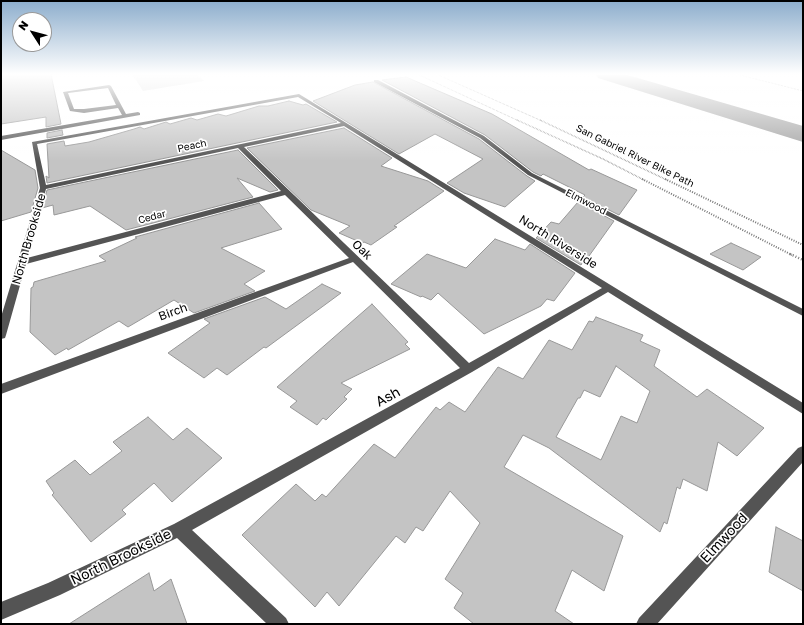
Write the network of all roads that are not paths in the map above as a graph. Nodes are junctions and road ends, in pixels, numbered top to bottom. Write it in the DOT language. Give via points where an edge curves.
graph roads {
  1 [pos="69,103"];
  2 [pos="118,103"];
  3 [pos="255,103"];
  4 [pos="313,103"];
  5 [pos="418,103"];
  6 [pos="119,106"];
  7 [pos="138,114"];
  8 [pos="125,117"];
  9 [pos="345,124"];
  10 [pos="1,138"];
  11 [pos="34,143"];
  12 [pos="239,146"];
  13 [pos="43,188"];
  14 [pos="286,192"];
  15 [pos="354,259"];
  16 [pos="23,262"];
  17 [pos="609,288"];
  18 [pos="803,312"];
  19 [pos="1,335"];
  20 [pos="468,369"];
  21 [pos="1,389"];
  22 [pos="803,409"];
  23 [pos="803,452"];
  24 [pos="179,529"];
  25 [pos="1,611"];
  26 [pos="280,624"];
  27 [pos="645,624"];
  1 -- 6 [label="street" via="72,110 84,111"];
  2 -- 6 [label="street"];
  3 -- 11 [label="street, North Riverside"];
  4 -- 9 [label="street, North Riverside"];
  5 -- 18 [label="street, Elmwood" via="482,137 530,174"];
  6 -- 8 [label="street"];
  7 -- 8 [label="street"];
  8 -- 10 [label="street"];
  9 -- 12 [label="street, Peach"];
  9 -- 17 [label="street, North Riverside"];
  11 -- 13 [label="street, North Brookside"];
  12 -- 13 [label="street, Peach"];
  12 -- 14 [label="street, Oak"];
  13 -- 16 [label="street, North Brookside"];
  14 -- 15 [label="street, Oak"];
  14 -- 16 [label="street, Cedar"];
  15 -- 20 [label="street, Oak"];
  15 -- 21 [label="street, Birch"];
  16 -- 19 [label="street, North Brookside"];
  17 -- 20 [label="street, Ash"];
  17 -- 22 [label="street, North Riverside"];
  20 -- 24 [label="street, Ash"];
  23 -- 27 [label="street, Elmwood"];
  24 -- 25 [label="street, North Brookside" via="54,589"];
  24 -- 26 [label="street, North Brookside"];
}
